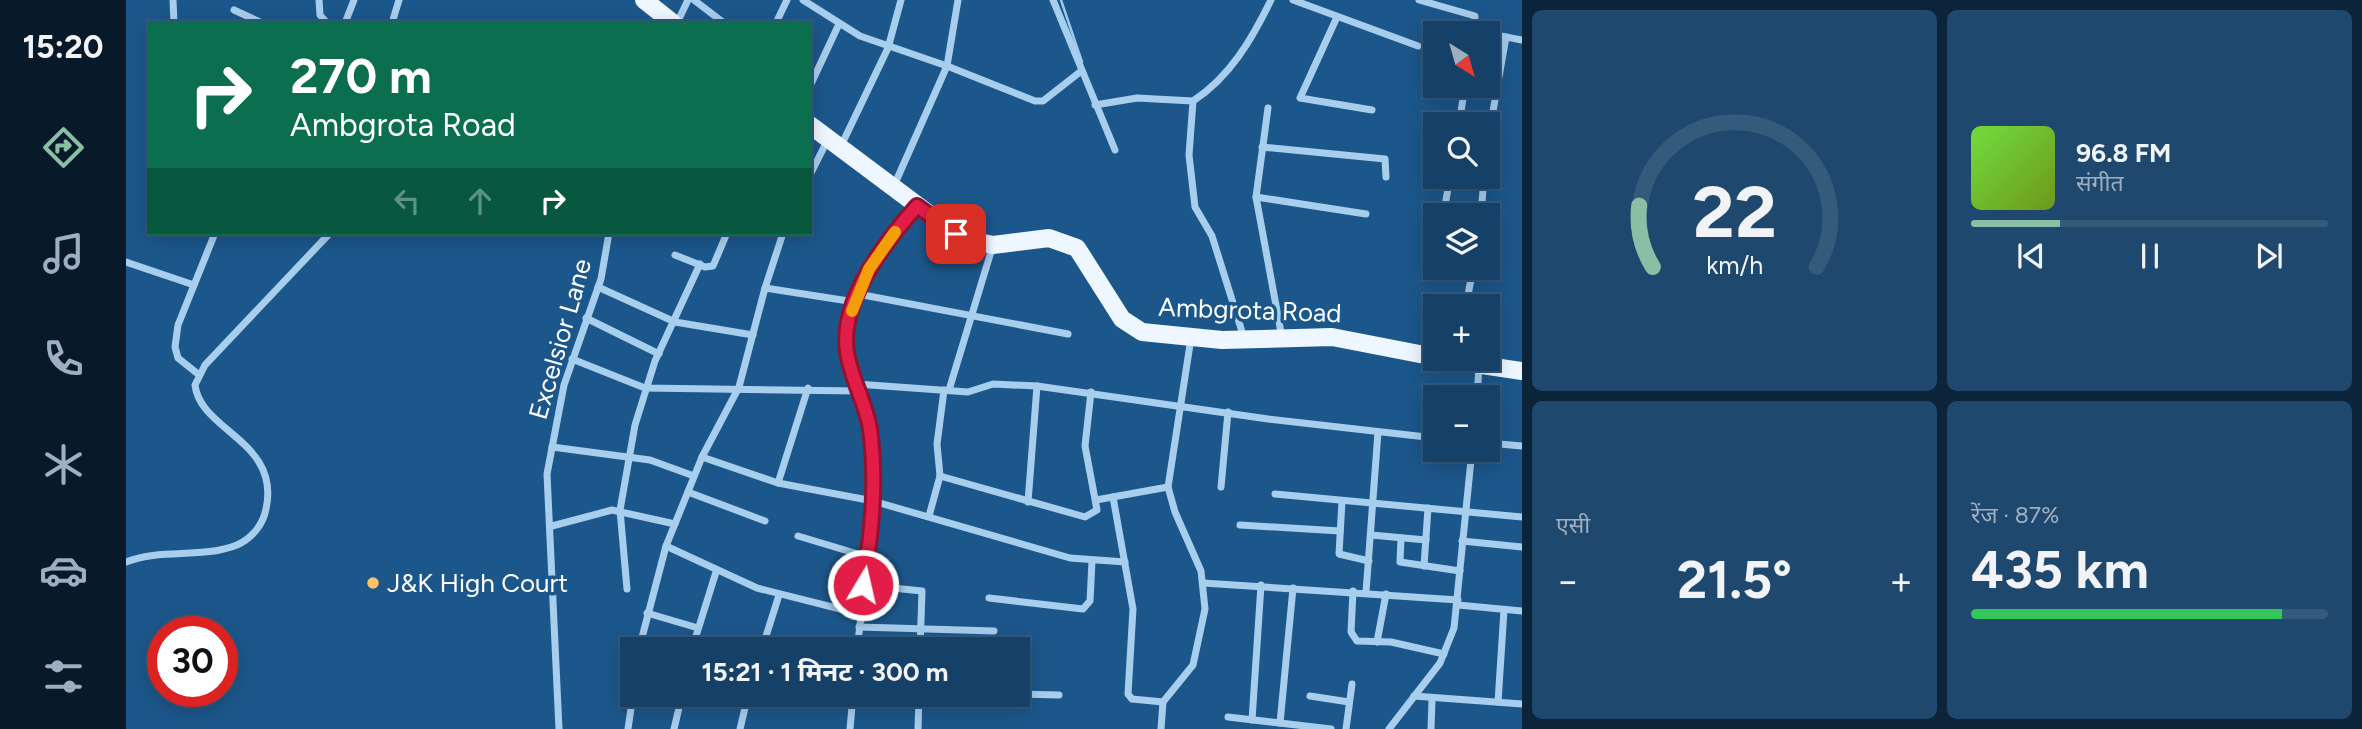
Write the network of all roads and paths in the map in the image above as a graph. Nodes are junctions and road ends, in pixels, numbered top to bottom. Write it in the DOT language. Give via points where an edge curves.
graph roads {
  1 [pos="173,0"];
  2 [pos="319,0"];
  3 [pos="354,0"];
  4 [pos="399,0"];
  5 [pos="644,0"];
  6 [pos="688,0"];
  7 [pos="694,0"];
  8 [pos="787,0"];
  9 [pos="803,0"];
  10 [pos="901,0"];
  11 [pos="958,0"];
  12 [pos="1053,0"];
  13 [pos="1271,0"];
  14 [pos="1293,0"];
  15 [pos="1419,0"];
  16 [pos="1452,4"];
  17 [pos="234,10"];
  18 [pos="1338,17"];
  19 [pos="174,21"];
  20 [pos="258,21"];
  21 [pos="325,21"];
  22 [pos="346,21"];
  23 [pos="393,21"];
  24 [pos="672,21"];
  25 [pos="676,21"];
  26 [pos="721,21"];
  27 [pos="777,21"];
  28 [pos="1475,21"];
  29 [pos="839,24"];
  30 [pos="1500,36"];
  31 [pos="1506,37"];
  32 [pos="1522,40"];
  33 [pos="1418,46"];
  34 [pos="888,48"];
  35 [pos="947,66"];
  36 [pos="1080,72"];
  37 [pos="812,82"];
  38 [pos="1193,101"];
  39 [pos="1095,105"];
  40 [pos="1268,108"];
  41 [pos="1372,110"];
  42 [pos="1493,112"];
  43 [pos="812,126"];
  44 [pos="834,143"];
  45 [pos="1262,147"];
  46 [pos="1115,150"];
  47 [pos="812,171"];
  48 [pos="1386,177"];
  49 [pos="893,188"];
  50 [pos="1448,189"];
  51 [pos="1256,197"];
  52 [pos="1446,201"];
  53 [pos="917,206"];
  54 [pos="1366,214"];
  55 [pos="214,235"];
  56 [pos="328,235"];
  57 [pos="609,235"];
  58 [pos="726,235"];
  59 [pos="782,235"];
  60 [pos="993,245"];
  61 [pos="675,255"];
  62 [pos="126,262"];
  63 [pos="700,264"];
  64 [pos="194,285"];
  65 [pos="598,287"];
  66 [pos="765,288"];
  67 [pos="858,294"];
  68 [pos="855,302"];
  69 [pos="970,317"];
  70 [pos="586,318"];
  71 [pos="675,322"];
  72 [pos="1068,334"];
  73 [pos="753,335"];
  74 [pos="1191,338"];
  75 [pos="1282,339"];
  76 [pos="1244,340"];
  77 [pos="659,354"];
  78 [pos="1423,355"];
  79 [pos="572,359"];
  80 [pos="1500,369"];
  81 [pos="1522,371"];
  82 [pos="198,374"];
  83 [pos="1037,386"];
  84 [pos="739,387"];
  85 [pos="645,388"];
  86 [pos="808,388"];
  87 [pos="857,388"];
  88 [pos="946,390"];
  89 [pos="1091,392"];
  90 [pos="1181,406"];
  91 [pos="1228,412"];
  92 [pos="1378,432"];
  93 [pos="1423,437"];
  94 [pos="1500,444"];
  95 [pos="1522,446"];
  96 [pos="552,447"];
  97 [pos="629,456"];
  98 [pos="702,457"];
  99 [pos="1470,462"];
  100 [pos="940,475"];
  101 [pos="694,476"];
  102 [pos="778,483"];
  103 [pos="1168,487"];
  104 [pos="1221,487"];
  105 [pos="688,492"];
  106 [pos="1276,494"];
  107 [pos="1113,497"];
  108 [pos="1096,500"];
  109 [pos="873,501"];
  110 [pos="1342,501"];
  111 [pos="1028,502"];
  112 [pos="1374,505"];
  113 [pos="1428,508"];
  114 [pos="620,510"];
  115 [pos="1464,510"];
  116 [pos="929,516"];
  117 [pos="1522,517"];
  118 [pos="765,522"];
  119 [pos="675,524"];
  120 [pos="552,526"];
  121 [pos="1240,526"];
  122 [pos="1340,531"];
  123 [pos="1371,535"];
  124 [pos="798,536"];
  125 [pos="1401,537"];
  126 [pos="1426,540"];
  127 [pos="1462,541"];
  128 [pos="666,546"];
  129 [pos="1522,547"];
  130 [pos="868,557"];
  131 [pos="1092,561"];
  132 [pos="1369,561"];
  133 [pos="126,562"];
  134 [pos="1125,562"];
  135 [pos="1424,566"];
  136 [pos="1460,570"];
  137 [pos="716,572"];
  138 [pos="1203,583"];
  139 [pos="863,585"];
  140 [pos="1261,585"];
  141 [pos="1293,587"];
  142 [pos="626,589"];
  143 [pos="1353,591"];
  144 [pos="1366,592"];
  145 [pos="1386,594"];
  146 [pos="779,595"];
  147 [pos="989,598"];
  148 [pos="1458,603"];
  149 [pos="1504,610"];
  150 [pos="1522,611"];
  151 [pos="647,613"];
  152 [pos="860,614"];
  153 [pos="859,627"];
  154 [pos="698,628"];
  155 [pos="920,630"];
  156 [pos="995,631"];
  157 [pos="642,637"];
  158 [pos="695,637"];
  159 [pos="766,637"];
  160 [pos="858,637"];
  161 [pos="920,637"];
  162 [pos="1377,642"];
  163 [pos="1444,654"];
  164 [pos="1352,684"];
  165 [pos="1030,694"];
  166 [pos="1059,695"];
  167 [pos="1310,696"];
  168 [pos="1414,696"];
  169 [pos="1432,700"];
  170 [pos="1163,702"];
  171 [pos="1349,702"];
  172 [pos="1498,702"];
  173 [pos="1522,704"];
  174 [pos="631,707"];
  175 [pos="679,707"];
  176 [pos="745,707"];
  177 [pos="852,707"];
  178 [pos="919,707"];
  179 [pos="1228,717"];
  180 [pos="1252,720"];
  181 [pos="1280,723"];
  182 [pos="1314,728"];
  183 [pos="559,729"];
  184 [pos="628,729"];
  185 [pos="674,729"];
  186 [pos="740,729"];
  187 [pos="850,729"];
  188 [pos="918,729"];
  189 [pos="1161,729"];
  190 [pos="1331,729"];
  191 [pos="1346,729"];
  192 [pos="1389,729"];
  193 [pos="1431,729"];
  1 -- 19 [label="street"];
  2 -- 21 [label="street"];
  3 -- 22 [label="street"];
  4 -- 23 [label="street"];
  5 -- 24 [label="main road"];
  6 -- 25 [label="street"];
  7 -- 26 [label="street"];
  8 -- 27 [label="street"];
  9 -- 29 [label="street"];
  10 -- 34 [label="street"];
  11 -- 35 [label="street"];
  12 -- 36 [label="street"];
  13 -- 38 [label="street" via="1235,62"];
  14 -- 18 [label="street"];
  15 -- 16 [label="street"];
  16 -- 28 [label="street" via="1475,16"];
  17 -- 20 [label="street"];
  18 -- 33 [label="street"];
  18 -- 41 [label="street" via="1300,98"];
  29 -- 34 [label="street"];
  29 -- 37 [label="street"];
  30 -- 31 [label="street"];
  31 -- 32 [label="street"];
  31 -- 42 [label="street"];
  34 -- 35 [label="street"];
  34 -- 44 [label="street"];
  35 -- 36 [label="street" via="1035,101"];
  35 -- 49 [label="street"];
  36 -- 39 [label="street"];
  38 -- 39 [label="street" via="1137,98"];
  38 -- 76 [label="street" via="1189,139 1195,207 1212,236"];
  39 -- 46 [label="street"];
  40 -- 45 [label="street"];
  43 -- 44 [label="main road, Ambgrota Road"];
  44 -- 47 [label="street"];
  44 -- 49 [label="main road, Ambgrota Road"];
  45 -- 48 [label="street" via="1385,159"];
  45 -- 51 [label="street"];
  49 -- 53 [label="main road, Ambgrota Road"];
  50 -- 52 [label="street"];
  51 -- 54 [label="street"];
  51 -- 75 [label="street"];
  53 -- 60 [label="main road, Ambgrota Road" via="956,234"];
  53 -- 67 [label="street" via="877,255"];
  55 -- 64 [label="street"];
  56 -- 82 [label="street"];
  57 -- 65 [label="street, Excelsior Lane"];
  58 -- 63 [label="street" via="716,264"];
  59 -- 66 [label="street"];
  60 -- 69 [label="street"];
  60 -- 74 [label="main road, Ambgrota Road" via="1035,237 1064,241 1084,257 1122,319 1142,332"];
  61 -- 63 [label="street"];
  62 -- 64 [label="street"];
  63 -- 71 [label="street"];
  64 -- 82 [label="street" via="178,325 175,347 182,362"];
  65 -- 70 [label="street, Excelsior Lane"];
  65 -- 71 [label="street"];
  66 -- 68 [label="street"];
  66 -- 73 [label="street"];
  67 -- 68 [label="street"];
  67 -- 69 [label="street"];
  68 -- 87 [label="street" via="846,350"];
  69 -- 72 [label="street"];
  69 -- 88 [label="street"];
  70 -- 77 [label="street"];
  70 -- 79 [label="street, Excelsior Lane"];
  71 -- 73 [label="street"];
  71 -- 77 [label="street"];
  73 -- 84 [label="street"];
  74 -- 76 [label="main road, Ambgrota Road"];
  74 -- 90 [label="street"];
  75 -- 76 [label="main road, Ambgrota Road"];
  75 -- 78 [label="main road, Ambgrota Road" via="1341,338"];
  77 -- 85 [label="street"];
  79 -- 85 [label="street"];
  79 -- 96 [label="street, Excelsior Lane"];
  80 -- 81 [label="main road"];
  82 -- 133 [label="street" via="196,395 252,451 261,468 268,486 265,516 249,539 234,546 146,555"];
  83 -- 88 [label="street" via="993,384 968,392"];
  83 -- 89 [label="street"];
  83 -- 111 [label="street"];
  84 -- 85 [label="street"];
  84 -- 86 [label="street"];
  84 -- 98 [label="street"];
  85 -- 97 [label="street"];
  86 -- 87 [label="street"];
  86 -- 102 [label="street"];
  87 -- 88 [label="street"];
  87 -- 109 [label="street" via="870,432"];
  88 -- 100 [label="street" via="937,443"];
  89 -- 90 [label="street"];
  89 -- 108 [label="street" via="1085,446"];
  90 -- 91 [label="street"];
  90 -- 103 [label="street"];
  91 -- 92 [label="street"];
  91 -- 104 [label="street"];
  92 -- 93 [label="street"];
  92 -- 112 [label="street"];
  94 -- 95 [label="street"];
  96 -- 97 [label="street"];
  96 -- 120 [label="street, Excelsior Lane" via="548,487"];
  97 -- 101 [label="street"];
  97 -- 114 [label="street"];
  98 -- 101 [label="street"];
  98 -- 102 [label="street"];
  99 -- 115 [label="street"];
  100 -- 111 [label="street"];
  100 -- 116 [label="street"];
  101 -- 105 [label="street"];
  102 -- 109 [label="street"];
  103 -- 107 [label="street"];
  103 -- 138 [label="street"];
  105 -- 118 [label="street"];
  105 -- 119 [label="street"];
  106 -- 110 [label="street"];
  107 -- 108 [label="street"];
  107 -- 134 [label="street"];
  108 -- 111 [label="street" via="1097,510 1089,517"];
  109 -- 116 [label="street"];
  109 -- 130 [label="street"];
  110 -- 112 [label="street"];
  110 -- 122 [label="street"];
  112 -- 113 [label="street"];
  112 -- 123 [label="street"];
  113 -- 115 [label="street"];
  113 -- 126 [label="street"];
  114 -- 119 [label="street"];
  114 -- 120 [label="street"];
  114 -- 142 [label="street"];
  115 -- 117 [label="street"];
  115 -- 127 [label="street"];
  116 -- 131 [label="street"];
  119 -- 128 [label="street"];
  120 -- 183 [label="street, Excelsior Lane"];
  121 -- 122 [label="street"];
  122 -- 132 [label="street" via="1341,556"];
  123 -- 125 [label="street"];
  123 -- 132 [label="street"];
  124 -- 130 [label="street"];
  125 -- 126 [label="street"];
  125 -- 135 [label="street" via="1401,562"];
  126 -- 135 [label="street"];
  127 -- 129 [label="street"];
  127 -- 136 [label="street"];
  128 -- 137 [label="street"];
  128 -- 151 [label="street"];
  130 -- 139 [label="street"];
  131 -- 134 [label="street"];
  131 -- 147 [label="street" via="1090,601 1083,609"];
  132 -- 144 [label="street"];
  134 -- 170 [label="street" via="1133,609 1128,694"];
  135 -- 136 [label="street"];
  136 -- 148 [label="street"];
  137 -- 146 [label="street"];
  137 -- 154 [label="street"];
  138 -- 140 [label="street"];
  138 -- 170 [label="street" via="1205,609 1195,658"];
  139 -- 152 [label="street"];
  139 -- 155 [label="street" via="922,591"];
  140 -- 141 [label="street"];
  140 -- 180 [label="street"];
  141 -- 143 [label="street"];
  141 -- 181 [label="street"];
  143 -- 144 [label="street"];
  143 -- 162 [label="street" via="1354,637"];
  144 -- 145 [label="street"];
  145 -- 148 [label="street"];
  145 -- 162 [label="street"];
  146 -- 152 [label="street"];
  146 -- 159 [label="street"];
  148 -- 149 [label="street"];
  148 -- 163 [label="street"];
  149 -- 150 [label="street"];
  149 -- 172 [label="street"];
  151 -- 154 [label="street"];
  151 -- 157 [label="street"];
  152 -- 153 [label="street"];
  153 -- 155 [label="street"];
  153 -- 160 [label="street"];
  154 -- 158 [label="street"];
  155 -- 156 [label="street"];
  155 -- 161 [label="street"];
  162 -- 163 [label="street"];
  163 -- 168 [label="street"];
  164 -- 171 [label="street"];
  165 -- 166 [label="street"];
  167 -- 171 [label="street"];
  168 -- 169 [label="street"];
  168 -- 192 [label="street"];
  169 -- 172 [label="street"];
  169 -- 193 [label="street"];
  170 -- 189 [label="street"];
  171 -- 191 [label="street"];
  172 -- 173 [label="street"];
  174 -- 184 [label="street"];
  175 -- 185 [label="street"];
  176 -- 186 [label="street"];
  177 -- 187 [label="street"];
  178 -- 188 [label="street"];
  179 -- 180 [label="street"];
  180 -- 181 [label="street"];
  181 -- 182 [label="street"];
  182 -- 190 [label="street"];
}
